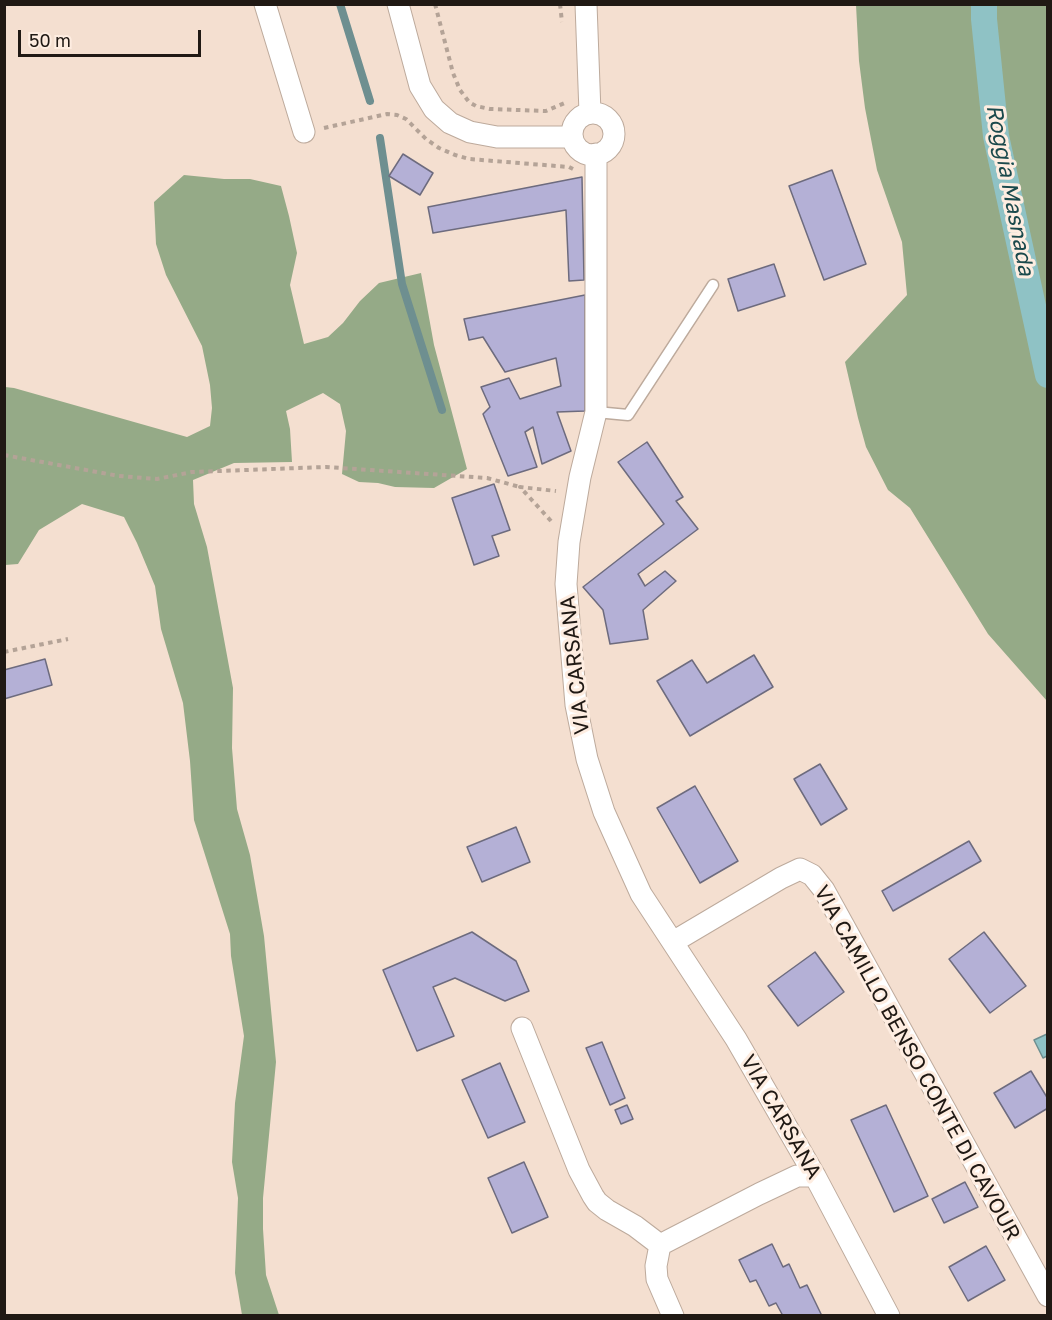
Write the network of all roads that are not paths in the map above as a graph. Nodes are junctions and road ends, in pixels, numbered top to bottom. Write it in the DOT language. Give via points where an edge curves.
graph roads {
  1 [pos="265,4"];
  2 [pos="398,4"];
  3 [pos="586,4"];
  4 [pos="590,113"];
  5 [pos="304,132"];
  6 [pos="573,137"];
  7 [pos="596,154"];
  8 [pos="713,285"];
  9 [pos="596,412"];
  10 [pos="673,942"];
  11 [pos="522,1028"];
  12 [pos="815,1176"];
  13 [pos="660,1245"];
  14 [pos="1047,1296"];
  15 [pos="673,1316"];
  16 [pos="889,1316"];
  1 -- 5 [label="street"];
  2 -- 6 [label="street" via="420,86 434,109 450,123 496,137"];
  3 -- 4 [label="street"];
  4 -- 6 [label="street" via="574,125"];
  4 -- 7 [label="street" via="608,119 614,130 612,144"];
  6 -- 7 [label="street" via="583,152"];
  7 -- 9 [label="street, VIA CARSANA"];
  8 -- 9 [label="lane" via="628,415"];
  9 -- 10 [label="street, VIA CARSANA" via="569,542 566,584 576,705 587,759 604,812 641,894"];
  10 -- 12 [label="street, VIA CARSANA" via="736,1039"];
  10 -- 14 [label="street, VIA CAMILLO BENSO CONTE DI CAVOUR" via="781,878 800,869 812,875 824,890"];
  11 -- 13 [label="street" via="593,1196 607,1210"];
  12 -- 13 [label="street" via="798,1176"];
  12 -- 16 [label="street, VIA CARSANA"];
  13 -- 15 [label="street" via="657,1279"];
}
